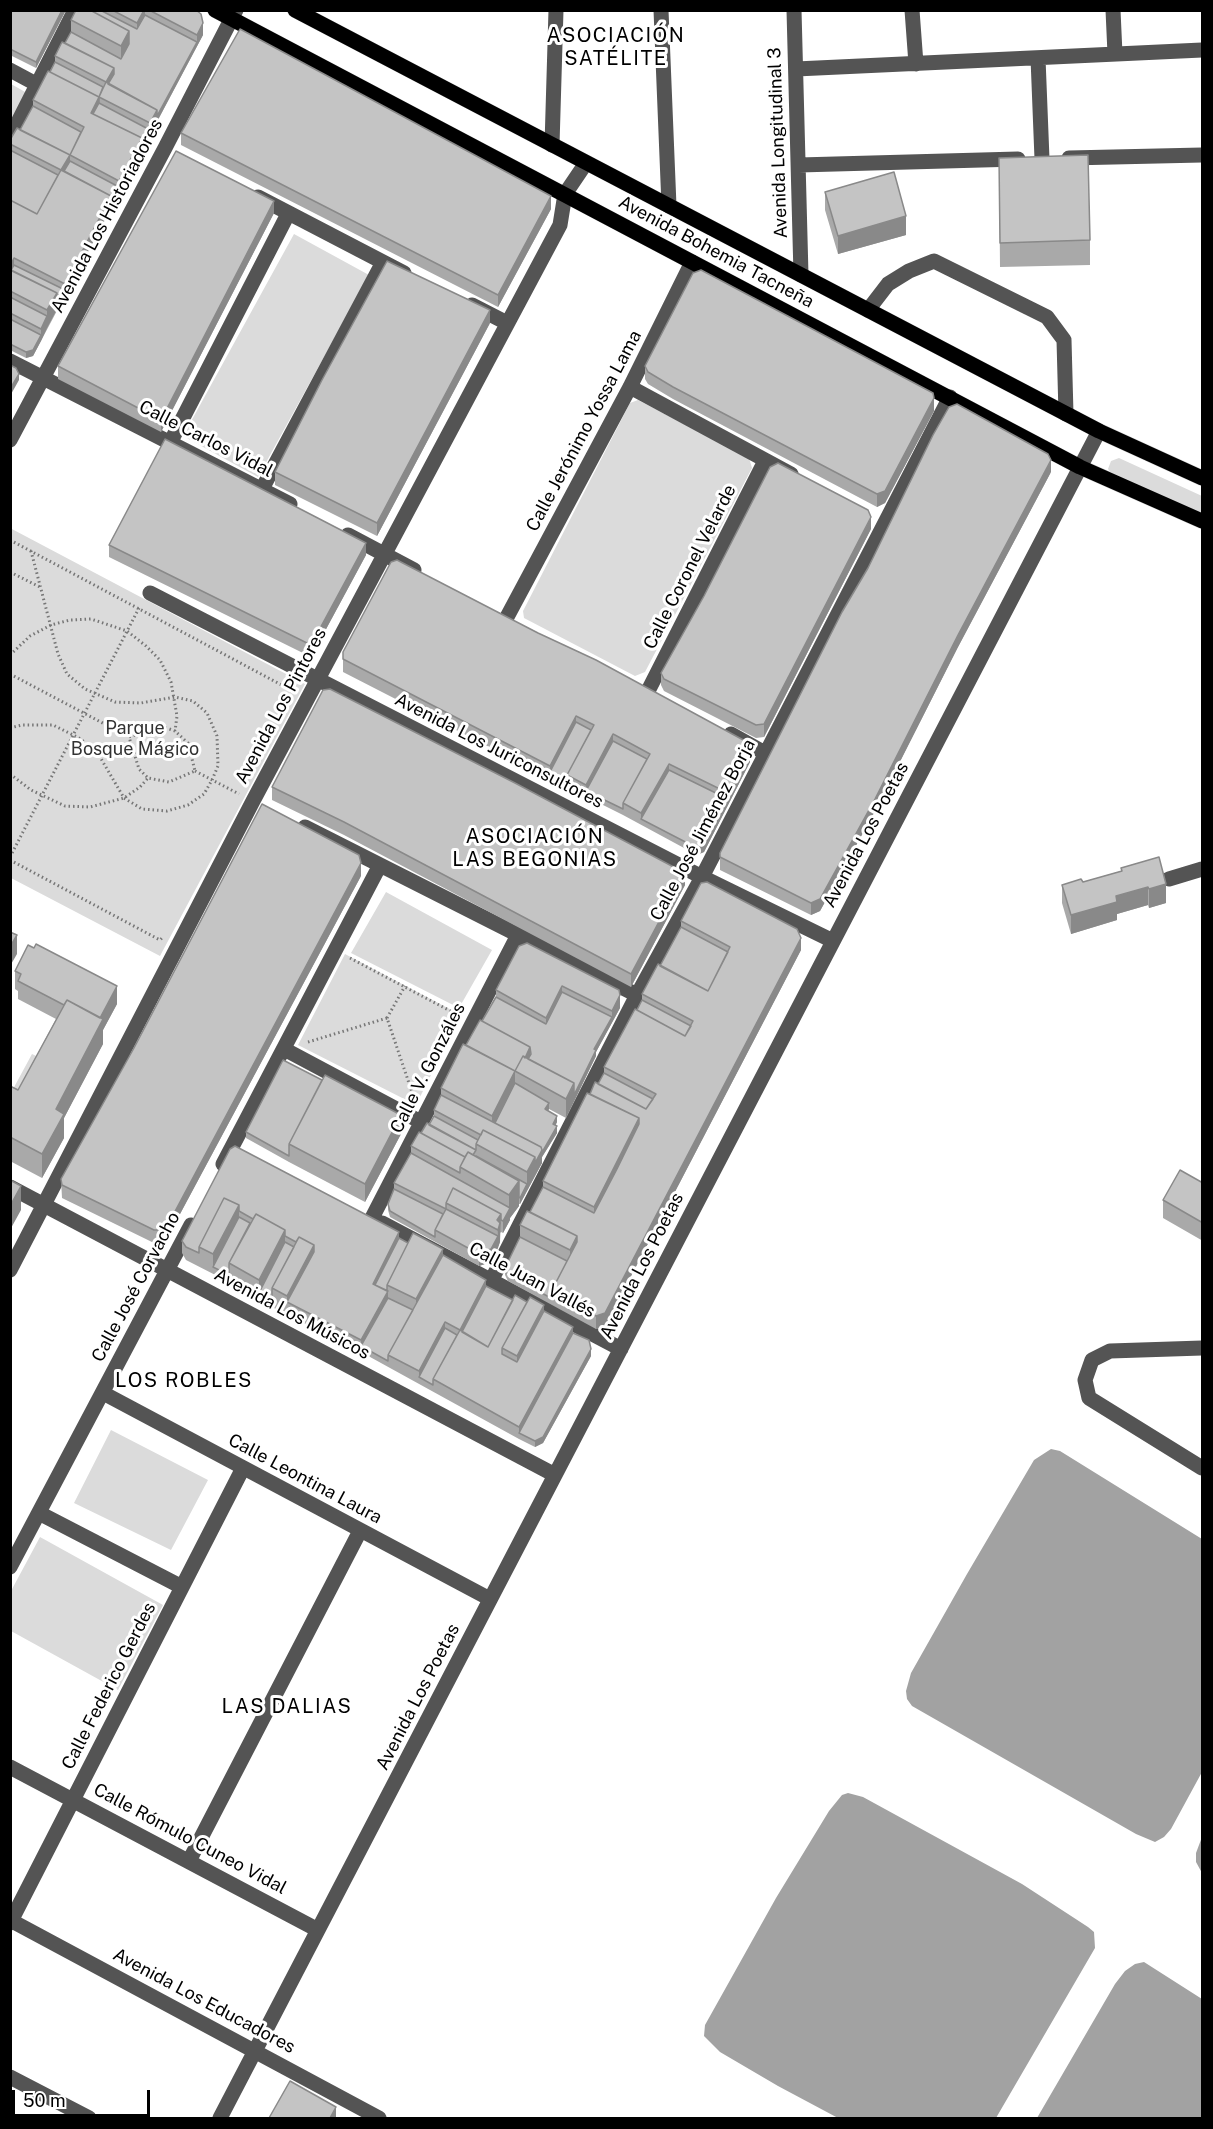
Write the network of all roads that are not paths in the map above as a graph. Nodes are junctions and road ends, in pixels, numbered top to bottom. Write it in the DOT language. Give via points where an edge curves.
graph roads {
  1 [pos="75,10"];
  2 [pos="214,10"];
  3 [pos="295,10"];
  4 [pos="556,10"];
  5 [pos="661,10"];
  6 [pos="794,10"];
  7 [pos="912,10"];
  8 [pos="1113,10"];
  9 [pos="233,15"];
  10 [pos="1203,50"];
  11 [pos="1115,54"];
  12 [pos="1038,58"];
  13 [pos="916,64"];
  14 [pos="796,69"];
  15 [pos="10,70"];
  16 [pos="38,85"];
  17 [pos="10,138"];
  18 [pos="552,145"];
  19 [pos="1203,155"];
  20 [pos="1042,159"];
  21 [pos="586,163"];
  22 [pos="799,165"];
  23 [pos="247,192"];
  24 [pos="565,194"];
  25 [pos="669,206"];
  26 [pos="288,214"];
  27 [pos="383,262"];
  28 [pos="692,262"];
  29 [pos="801,275"];
  30 [pos="414,277"];
  31 [pos="455,297"];
  32 [pos="868,310"];
  33 [pos="507,322"];
  34 [pos="10,361"];
  35 [pos="43,378"];
  36 [pos="630,387"];
  37 [pos="950,397"];
  38 [pos="1066,414"];
  39 [pos="1099,431"];
  40 [pos="10,440"];
  41 [pos="170,443"];
  42 [pos="765,461"];
  43 [pos="1080,467"];
  44 [pos="1203,478"];
  45 [pos="805,481"];
  46 [pos="262,489"];
  47 [pos="303,511"];
  48 [pos="1203,521"];
  49 [pos="333,527"];
  50 [pos="384,554"];
  51 [pos="425,575"];
  52 [pos="150,592"];
  53 [pos="507,617"];
  54 [pos="318,680"];
  55 [pos="648,691"];
  56 [pos="717,727"];
  57 [pos="765,753"];
  58 [pos="295,822"];
  59 [pos="380,865"];
  60 [pos="1203,869"];
  61 [pos="702,877"];
  62 [pos="1169,879"];
  63 [pos="518,935"];
  64 [pos="833,941"];
  65 [pos="638,995"];
  66 [pos="284,1049"];
  67 [pos="422,1122"];
  68 [pos="217,1176"];
  69 [pos="10,1187"];
  70 [pos="45,1205"];
  71 [pos="200,1208"];
  72 [pos="367,1216"];
  73 [pos="10,1270"];
  74 [pos="167,1270"];
  75 [pos="491,1281"];
  76 [pos="1203,1348"];
  77 [pos="621,1349"];
  78 [pos="103,1393"];
  79 [pos="243,1468"];
  80 [pos="1203,1468"];
  81 [pos="555,1475"];
  82 [pos="39,1513"];
  83 [pos="360,1531"];
  84 [pos="10,1567"];
  85 [pos="182,1587"];
  86 [pos="490,1599"];
  87 [pos="10,1767"];
  88 [pos="73,1799"];
  89 [pos="189,1860"];
  90 [pos="11,1921"];
  91 [pos="318,1930"];
  92 [pos="256,2050"];
  93 [pos="10,2077"];
  94 [pos="60,2112"];
  95 [pos="89,2118"];
  96 [pos="220,2118"];
  97 [pos="379,2118"];
  1 -- 16 [label="street"];
  2 -- 9 [label="main road, Avenida Bohemia Tacneña"];
  3 -- 18 [label="main road, Avenida Bohemia Tacneña"];
  4 -- 18 [label="street"];
  5 -- 25 [label="street"];
  6 -- 14 [label="street, Avenida Longitudinal 3"];
  7 -- 13 [label="street"];
  8 -- 11 [label="street"];
  9 -- 24 [label="main road, Avenida Bohemia Tacneña"];
  9 -- 35 [label="street, Avenida Los Historiadores" via="171,150"];
  10 -- 11 [label="street"];
  11 -- 12 [label="street"];
  12 -- 13 [label="street"];
  12 -- 20 [label="street"];
  13 -- 14 [label="street"];
  14 -- 22 [label="street, Avenida Longitudinal 3"];
  15 -- 16 [label="street"];
  16 -- 17 [label="street"];
  18 -- 21 [label="main road, Avenida Bohemia Tacneña"];
  19 -- 20 [label="street"];
  20 -- 22 [label="street"];
  21 -- 24 [label="street, Avenida Los Pintores"];
  21 -- 25 [label="main road, Avenida Bohemia Tacneña"];
  22 -- 29 [label="street, Avenida Longitudinal 3"];
  23 -- 26 [label="street"];
  24 -- 28 [label="main road, Avenida Bohemia Tacneña"];
  24 -- 33 [label="street, Avenida Los Pintores" via="560,225"];
  25 -- 29 [label="main road, Avenida Bohemia Tacneña"];
  26 -- 27 [label="street"];
  26 -- 41 [label="street"];
  27 -- 30 [label="street"];
  27 -- 46 [label="street"];
  28 -- 36 [label="street, Calle Jerónimo Yossa Lama"];
  28 -- 37 [label="main road, Avenida Bohemia Tacneña"];
  29 -- 32 [label="main road, Avenida Bohemia Tacneña"];
  31 -- 33 [label="street"];
  32 -- 38 [label="main road, Avenida Bohemia Tacneña"];
  32 -- 38 [label="street" via="888,284 934,261 1047,317 1064,340"];
  33 -- 50 [label="street, Avenida Los Pintores"];
  34 -- 35 [label="street, Calle Carlos Vidal"];
  35 -- 40 [label="street, Avenida Los Historiadores"];
  35 -- 41 [label="street, Calle Carlos Vidal"];
  36 -- 42 [label="street"];
  36 -- 53 [label="street, Calle Jerónimo Yossa Lama"];
  37 -- 43 [label="main road, Avenida Bohemia Tacneña"];
  37 -- 57 [label="street, Calle José Jiménez Borja" via="880,518"];
  38 -- 39 [label="main road, Avenida Bohemia Tacneña"];
  39 -- 43 [label="street, Avenida Los Poetas"];
  39 -- 44 [label="main road, Avenida Bohemia Tacneña"];
  41 -- 46 [label="street, Calle Carlos Vidal"];
  42 -- 45 [label="street"];
  42 -- 55 [label="street, Calle Coronel Velarde"];
  43 -- 48 [label="main road, Avenida Bohemia Tacneña"];
  43 -- 64 [label="street, Avenida Los Poetas"];
  46 -- 47 [label="street, Calle Carlos Vidal"];
  49 -- 50 [label="street"];
  50 -- 51 [label="street"];
  50 -- 54 [label="street, Avenida Los Pintores"];
  52 -- 54 [label="street, Avenida Los Juriconsultores"];
  54 -- 61 [label="street, Avenida Los Juriconsultores"];
  54 -- 70 [label="street, Avenida Los Pintores"];
  56 -- 57 [label="street"];
  57 -- 61 [label="street, Calle José Jiménez Borja"];
  58 -- 59 [label="street"];
  59 -- 63 [label="street"];
  59 -- 66 [label="street"];
  60 -- 62 [label="street"];
  61 -- 64 [label="street, Avenida Los Juriconsultores"];
  61 -- 65 [label="street, Calle José Jiménez Borja"];
  63 -- 65 [label="street"];
  63 -- 67 [label="street, Calle V. Gonzáles"];
  64 -- 77 [label="street, Avenida Los Poetas"];
  65 -- 75 [label="street, Calle José Jiménez Borja"];
  66 -- 67 [label="street"];
  66 -- 68 [label="street" via="238,1148"];
  67 -- 72 [label="street, Calle V. Gonzáles"];
  69 -- 70 [label="street, Avenida Los Músicos"];
  70 -- 73 [label="street, Avenida Los Pintores"];
  70 -- 74 [label="street, Avenida Los Músicos"];
  71 -- 74 [label="street, Calle José Corvacho"];
  72 -- 75 [label="street, Calle Juan Vallés"];
  74 -- 78 [label="street, Calle José Corvacho"];
  74 -- 81 [label="street, Avenida Los Músicos"];
  75 -- 77 [label="street, Calle Juan Vallés"];
  76 -- 80 [label="street" via="1110,1351 1092,1359 1085,1380 1089,1398"];
  77 -- 81 [label="street, Avenida Los Poetas"];
  78 -- 79 [label="street, Calle Leontina Laura"];
  78 -- 82 [label="street, Calle José Corvacho"];
  79 -- 83 [label="street, Calle Leontina Laura"];
  79 -- 85 [label="street, Calle Federico Gerdes"];
  81 -- 86 [label="street, Avenida Los Poetas"];
  82 -- 84 [label="street, Calle José Corvacho"];
  82 -- 85 [label="street"];
  83 -- 86 [label="street, Calle Leontina Laura"];
  83 -- 89 [label="street"];
  85 -- 88 [label="street, Calle Federico Gerdes"];
  86 -- 91 [label="street, Avenida Los Poetas"];
  87 -- 88 [label="street, Calle Rómulo Cuneo Vidal"];
  88 -- 89 [label="street, Calle Rómulo Cuneo Vidal"];
  88 -- 90 [label="street, Calle Federico Gerdes"];
  89 -- 91 [label="street, Calle Rómulo Cuneo Vidal"];
  90 -- 92 [label="street, Avenida Los Educadores"];
  91 -- 92 [label="street, Avenida Los Poetas"];
  92 -- 96 [label="street, Avenida Los Poetas"];
  92 -- 97 [label="street, Avenida Los Educadores"];
  93 -- 94 [label="street"];
  94 -- 95 [label="street"];
}
